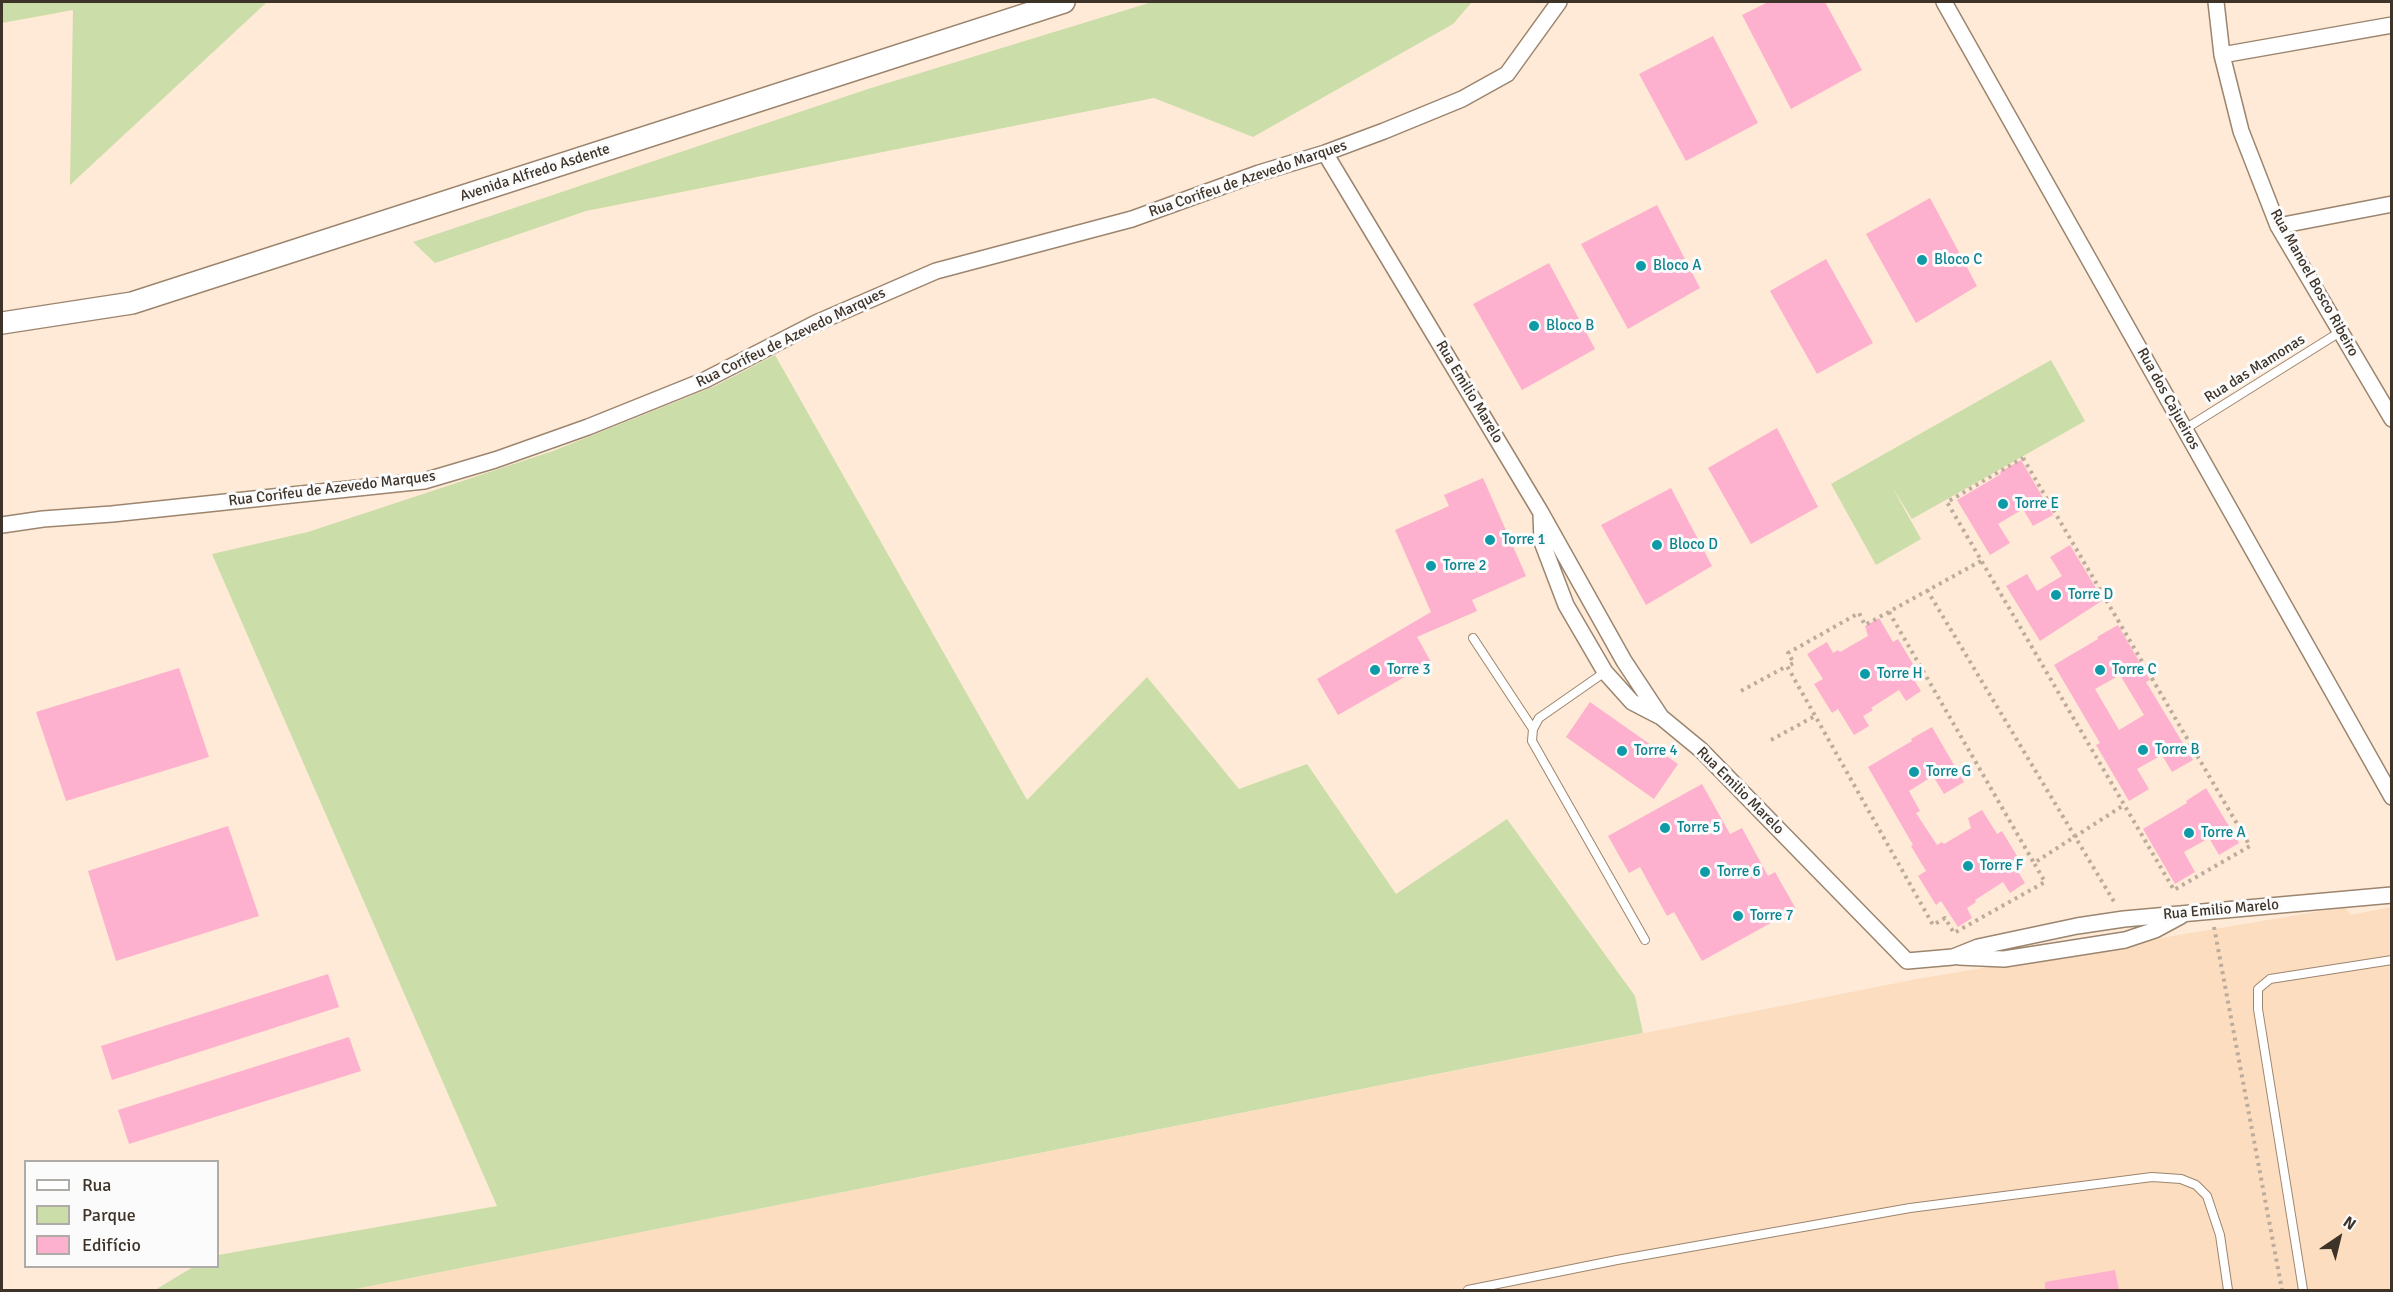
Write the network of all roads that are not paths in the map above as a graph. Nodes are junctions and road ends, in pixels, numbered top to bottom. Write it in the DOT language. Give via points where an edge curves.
graph roads {
  1 [pos="1064,2"];
  2 [pos="1559,2"];
  3 [pos="1944,2"];
  4 [pos="2216,2"];
  5 [pos="2391,25"];
  6 [pos="2222,56"];
  7 [pos="1325,153"];
  8 [pos="2391,204"];
  9 [pos="2278,226"];
  10 [pos="2,323"];
  11 [pos="2340,332"];
  12 [pos="2391,388"];
  13 [pos="2376,391"];
  14 [pos="2391,419"];
  15 [pos="2185,429"];
  16 [pos="1540,512"];
  17 [pos="2,525"];
  18 [pos="1587,595"];
  19 [pos="1566,605"];
  20 [pos="1473,638"];
  21 [pos="1624,661"];
  22 [pos="1605,672"];
  23 [pos="1661,717"];
  24 [pos="1533,729"];
  25 [pos="2391,797"];
  26 [pos="2391,895"];
  27 [pos="2186,913"];
  28 [pos="2077,926"];
  29 [pos="1645,940"];
  30 [pos="2085,946"];
  31 [pos="1953,957"];
  32 [pos="2391,960"];
  33 [pos="1468,1290"];
  34 [pos="2228,1290"];
  35 [pos="2303,1290"];
  1 -- 10 [label="street, Avenida Alfredo Asdente" via="132,303"];
  2 -- 7 [label="street, Rua Corifeu de Azevedo Marques" via="1507,74 1462,99"];
  3 -- 15 [label="street, Rua dos Cajueiros"];
  4 -- 6 [label="street, Rua Manoel Bosco Ribeiro"];
  5 -- 6 [label="street"];
  6 -- 9 [label="street, Rua Manoel Bosco Ribeiro" via="2241,131"];
  7 -- 16 [label="street, Rua Emilio Marelo"];
  7 -- 17 [label="street, Rua Corifeu de Azevedo Marques" via="1132,219 936,270 816,323 705,380 588,427 424,481"];
  8 -- 9 [label="street"];
  9 -- 11 [label="street, Rua Manoel Bosco Ribeiro"];
  11 -- 13 [label="street, Rua Manoel Bosco Ribeiro"];
  11 -- 15 [label="lane, Rua das Mamonas"];
  12 -- 13 [label="street"];
  13 -- 14 [label="street, Rua Manoel Bosco Ribeiro"];
  15 -- 25 [label="street, Rua dos Cajueiros"];
  16 -- 18 [label="street, Rua Emilio Marelo"];
  16 -- 19 [label="street" via="1542,542"];
  18 -- 19 [label="street"];
  18 -- 21 [label="street, Rua Emilio Marelo"];
  19 -- 22 [label="street"];
  20 -- 24 [label="lane"];
  21 -- 22 [label="street"];
  21 -- 23 [label="street, Rua Emilio Marelo"];
  22 -- 23 [label="street" via="1632,702"];
  22 -- 24 [label="lane" via="1539,718"];
  23 -- 31 [label="street, Rua Emilio Marelo" via="1701,750 1907,961"];
  24 -- 29 [label="lane" via="1532,741 1544,764"];
  26 -- 27 [label="street, Rua Emilio Marelo"];
  27 -- 28 [label="street, Rua Emilio Marelo"];
  27 -- 30 [label="street" via="2156,930"];
  28 -- 30 [label="street"];
  28 -- 31 [label="street, Rua Emilio Marelo" via="1978,947"];
  30 -- 31 [label="street" via="2004,959"];
  32 -- 35 [label="lane" via="2270,979 2258,989"];
  33 -- 34 [label="lane" via="1910,1208 2152,1177 2181,1179 2196,1185 2207,1196 2220,1235"];
}
